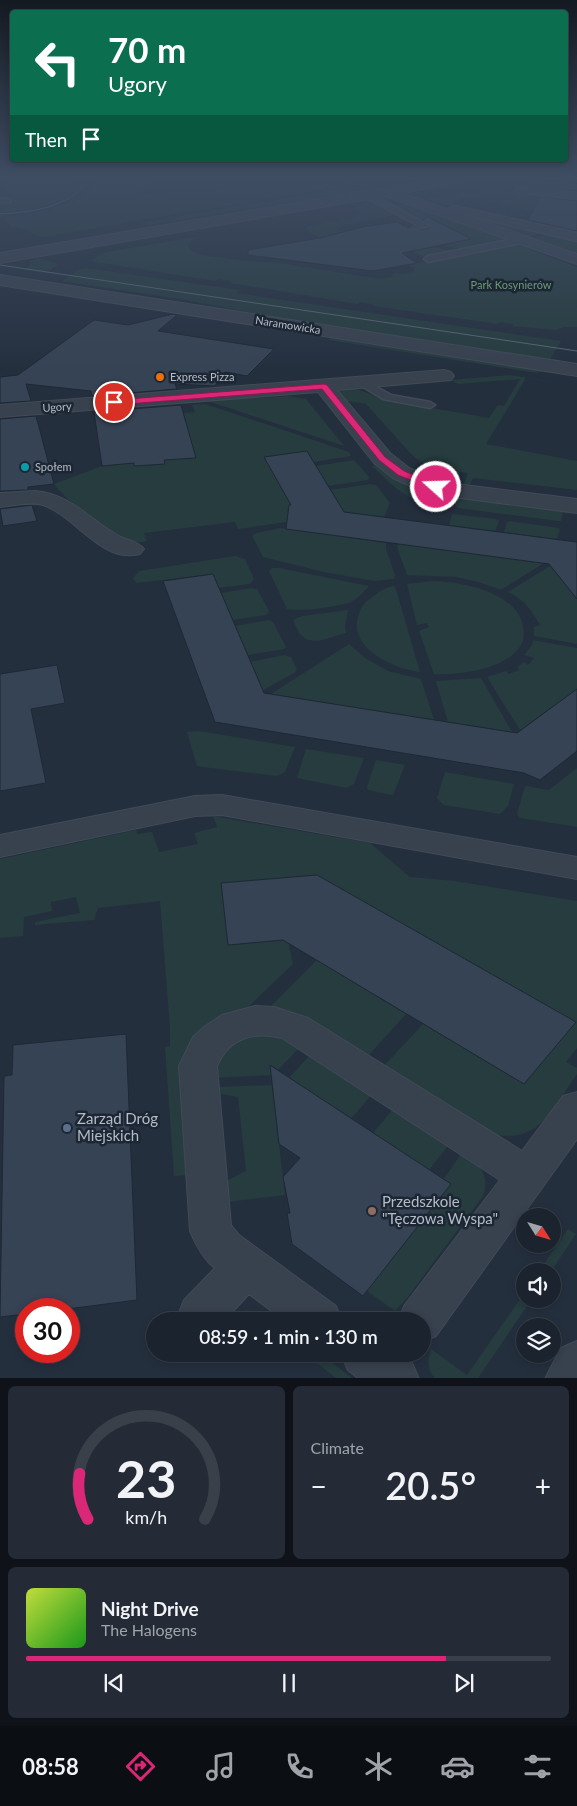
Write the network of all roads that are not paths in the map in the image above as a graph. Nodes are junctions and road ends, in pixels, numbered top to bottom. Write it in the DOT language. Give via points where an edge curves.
graph roads {
  1 [pos="90,242"];
  2 [pos="511,242"];
  3 [pos="530,242"];
  4 [pos="27,253"];
  5 [pos="0,258"];
  6 [pos="428,259"];
  7 [pos="577,259"];
  8 [pos="0,280"];
  9 [pos="29,284"];
  10 [pos="577,370"];
  11 [pos="444,376"];
  12 [pos="364,383"];
  13 [pos="324,387"];
  14 [pos="430,405"];
  15 [pos="0,411"];
  16 [pos="0,500"];
  17 [pos="577,506"];
  18 [pos="132,549"];
  19 [pos="0,846"];
  20 [pos="577,868"];
  21 [pos="577,1108"];
  22 [pos="527,1176"];
  23 [pos="246,1266"];
  24 [pos="203,1312"];
  25 [pos="308,1312"];
  26 [pos="427,1312"];
  27 [pos="577,1364"];
  28 [pos="568,1378"];
  1 -- 4 [label="street"];
  2 -- 6 [label="lane"];
  3 -- 7 [label="street"];
  4 -- 5 [label="street"];
  4 -- 9 [label="street" via="10,270"];
  8 -- 9 [label="street, Naramowicka"];
  9 -- 10 [label="street, Naramowicka"];
  11 -- 12 [label="street, Ugory"];
  12 -- 13 [label="street, Ugory"];
  12 -- 14 [label="lane" via="384,397"];
  13 -- 15 [label="street, Ugory"];
  13 -- 17 [label="street" via="382,458 401,473 450,490"];
  16 -- 18 [label="street" via="32,497 56,502 117,546"];
  19 -- 20 [label="street" via="195,806 222,805"];
  21 -- 22 [label="street"];
  22 -- 23 [label="street" via="294,1028 279,1022 245,1021 225,1030 207,1046 198,1066 210,1231 224,1250"];
  22 -- 26 [label="street"];
  23 -- 24 [label="street"];
  23 -- 25 [label="street"];
  27 -- 28 [label="street"];
}
